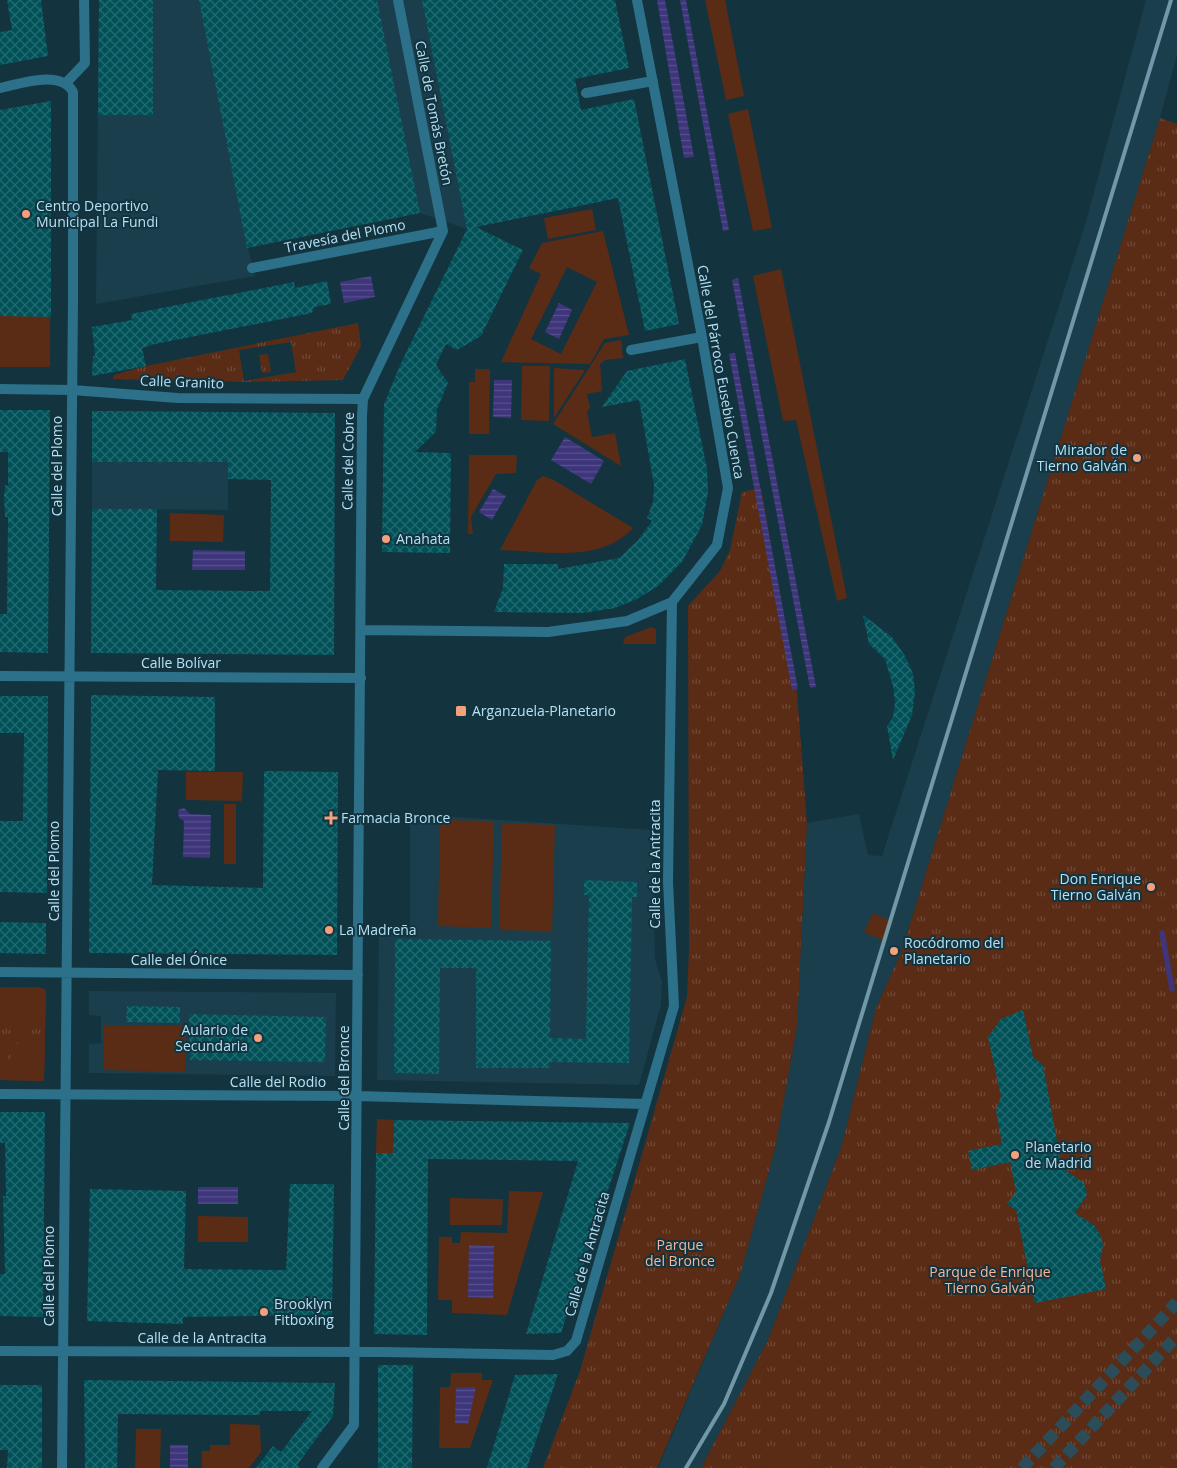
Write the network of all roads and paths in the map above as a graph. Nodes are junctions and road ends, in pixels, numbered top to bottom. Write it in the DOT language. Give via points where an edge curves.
graph roads {
  1 [pos="84,0"];
  2 [pos="398,0"];
  3 [pos="637,0"];
  4 [pos="653,81"];
  5 [pos="65,84"];
  6 [pos="0,88"];
  7 [pos="586,93"];
  8 [pos="442,231"];
  9 [pos="252,268"];
  10 [pos="702,337"];
  11 [pos="631,350"];
  12 [pos="0,389"];
  13 [pos="72,390"];
  14 [pos="363,399"];
  15 [pos="672,602"];
  16 [pos="361,630"];
  17 [pos="0,676"];
  18 [pos="70,677"];
  19 [pos="361,678"];
  20 [pos="0,972"];
  21 [pos="67,972"];
  22 [pos="358,975"];
  23 [pos="0,1094"];
  24 [pos="66,1094"];
  25 [pos="357,1096"];
  26 [pos="645,1104"];
  27 [pos="0,1351"];
  28 [pos="62,1352"];
  29 [pos="355,1352"];
  30 [pos="62,1468"];
  31 [pos="322,1468"];
  1 -- 5 [label="street" via="85,62"];
  2 -- 8 [label="street, Calle de Tomás Bretón"];
  3 -- 4 [label="street, Calle del Párroco Eusebio Cuenca"];
  4 -- 7 [label="street"];
  4 -- 10 [label="street, Calle del Párroco Eusebio Cuenca"];
  5 -- 6 [label="street" via="53,79"];
  5 -- 13 [label="street, Calle del Plomo" via="73,92"];
  8 -- 9 [label="street, Travesía del Plomo"];
  8 -- 14 [label="street, Calle del Cobre"];
  10 -- 11 [label="street"];
  10 -- 15 [label="street, Calle del Párroco Eusebio Cuenca" via="728,488 717,545"];
  12 -- 13 [label="street, Calle Granito"];
  13 -- 14 [label="street, Calle Granito" via="178,398"];
  13 -- 18 [label="street, Calle del Plomo"];
  14 -- 16 [label="street, Calle del Cobre" via="360,439"];
  15 -- 16 [label="street, Calle del Párroco Eusebio Cuenca" via="627,622 548,632"];
  15 -- 26 [label="street, Calle de la Antracita" via="668,882 674,1006"];
  16 -- 19 [label="street, Calle del Cobre"];
  17 -- 18 [label="street, Calle Bolívar"];
  18 -- 19 [label="street, Calle Bolívar"];
  18 -- 21 [label="street, Calle del Plomo"];
  19 -- 22 [label="street, Calle del Bronce"];
  20 -- 21 [label="street, Calle del Ónice"];
  21 -- 22 [label="street, Calle del Ónice"];
  21 -- 24 [label="street, Calle del Plomo"];
  22 -- 25 [label="street, Calle del Bronce"];
  23 -- 24 [label="street, Calle del Rodio"];
  24 -- 25 [label="street, Calle del Rodio"];
  24 -- 28 [label="street, Calle del Plomo"];
  25 -- 26 [label="street, Calle del Rodio"];
  25 -- 29 [label="street, Calle del Bronce"];
  26 -- 29 [label="street, Calle de la Antracita" via="576,1341 566,1351 553,1355"];
  27 -- 28 [label="street, Calle de la Antracita"];
  28 -- 29 [label="street, Calle de la Antracita"];
  28 -- 30 [label="street, Calle del Plomo"];
  29 -- 31 [label="street, Calle del Bronce" via="354,1425"];
}
